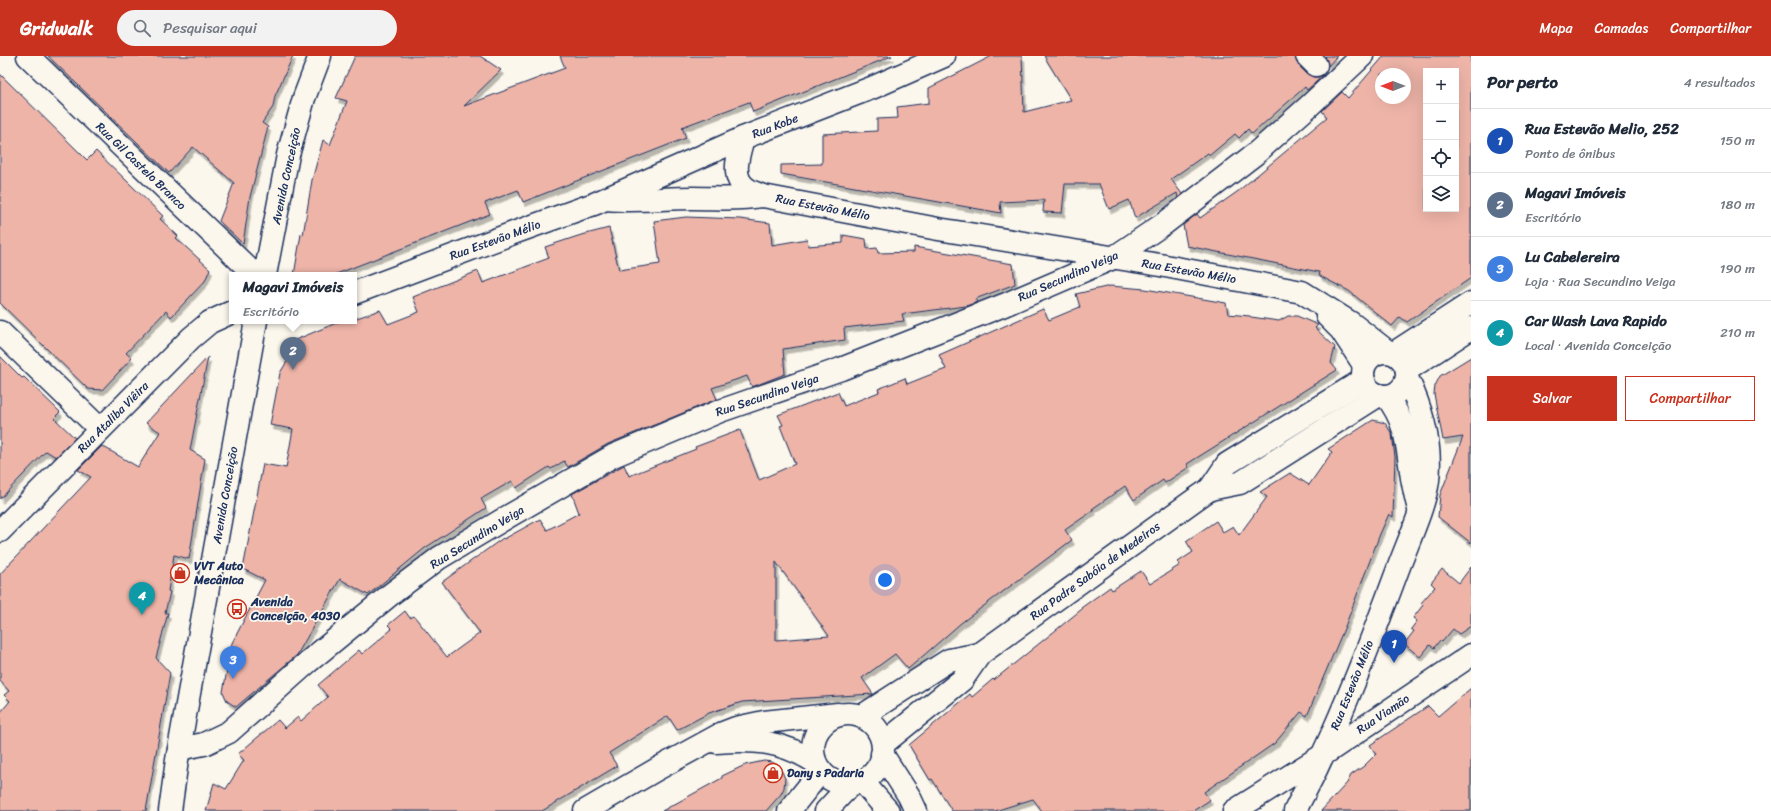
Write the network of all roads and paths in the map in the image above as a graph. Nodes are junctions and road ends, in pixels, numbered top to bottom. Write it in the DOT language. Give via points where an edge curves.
graph roads {
  1 [pos="28,56"];
  2 [pos="320,56"];
  3 [pos="944,56"];
  4 [pos="1362,56"];
  5 [pos="743,138"];
  6 [pos="685,164"];
  7 [pos="763,196"];
  8 [pos="693,198"];
  9 [pos="607,199"];
  10 [pos="1113,258"];
  11 [pos="252,272"];
  12 [pos="266,272"];
  13 [pos="357,291"];
  14 [pos="1302,292"];
  15 [pos="1471,303"];
  16 [pos="229,313"];
  17 [pos="255,324"];
  18 [pos="1471,328"];
  19 [pos="0,332"];
  20 [pos="1399,363"];
  21 [pos="1364,373"];
  22 [pos="1382,396"];
  23 [pos="100,429"];
  24 [pos="1210,489"];
  25 [pos="1419,512"];
  26 [pos="0,531"];
  27 [pos="980,654"];
  28 [pos="1471,655"];
  29 [pos="838,714"];
  30 [pos="862,716"];
  31 [pos="704,743"];
  32 [pos="883,749"];
  33 [pos="179,750"];
  34 [pos="1323,755"];
  35 [pos="818,766"];
  36 [pos="856,782"];
  37 [pos="170,811"];
  38 [pos="585,811"];
  39 [pos="789,811"];
  40 [pos="826,811"];
  41 [pos="888,811"];
  42 [pos="916,811"];
  43 [pos="1234,811"];
  44 [pos="1295,811"];
  1 -- 11 [label="street, Rua Gil Castelo Branco"];
  2 -- 12 [label="street, Avenida Conceição" via="304,98 288,155"];
  3 -- 5 [label="street, Rua Kobe" via="874,87"];
  4 -- 10 [label="street, Rua Secundino Veiga" via="1255,154 1165,223"];
  5 -- 6 [label="street, Rua Kobe"];
  5 -- 7 [label="street" via="737,160 740,182 746,188"];
  6 -- 8 [label="street"];
  6 -- 9 [label="street, Rua Kobe"];
  7 -- 8 [label="street, Rua Estevão Mélio" via="744,200"];
  7 -- 10 [label="street, Rua Estevão Mélio"];
  8 -- 9 [label="street, Rua Estevão Mélio" via="621,201"];
  9 -- 13 [label="street, Rua Estevão Mélio"];
  10 -- 14 [label="street, Rua Estevão Mélio"];
  10 -- 33 [label="street, Rua Secundino Veiga" via="842,369 720,411 613,456 439,558 308,662 228,732 204,744"];
  14 -- 20 [label="street, Rua Estevão Mélio" via="1351,323"];
  14 -- 21 [label="street" via="1341,330"];
  15 -- 20 [label="street"];
  16 -- 23 [label="street, Rua Ataliba Viêira" via="210,322 191,338"];
  17 -- 33 [label="street, Avenida Conceição"];
  18 -- 20 [label="street"];
  19 -- 23 [label="street"];
  20 -- 21 [label="street" via="1373,354 1368,359"];
  20 -- 22 [label="street" via="1404,384 1394,394"];
  20 -- 25 [label="street, Rua Estevão Mélio" via="1417,399 1424,420 1428,449 1428,480"];
  21 -- 22 [label="street" via="1372,392"];
  21 -- 24 [label="street, Rua Padre Sabóia de Medeiros" via="1227,464"];
  22 -- 24 [label="street, Rua Padre Sabóia de Medeiros" via="1240,483"];
  22 -- 25 [label="street" via="1396,407 1405,431"];
  23 -- 26 [label="street, Rua Ataliba Viêira"];
  24 -- 27 [label="street, Rua Padre Sabóia de Medeiros"];
  25 -- 34 [label="street, Rua Estevão Mélio" via="1372,637"];
  27 -- 30 [label="street, Rua Padre Sabóia de Medeiros" via="949,660"];
  27 -- 32 [label="street, Rua Padre Sabóia de Medeiros" via="962,680"];
  28 -- 34 [label="street, Rua Viamão"];
  29 -- 30 [label="street"];
  29 -- 31 [label="street" via="751,724 723,733"];
  29 -- 35 [label="street" via="828,719 814,738 813,750"];
  30 -- 32 [label="street" via="879,732"];
  31 -- 35 [label="street" via="762,742 782,746 798,751"];
  31 -- 38 [label="street"];
  32 -- 36 [label="street" via="880,763 875,770"];
  32 -- 42 [label="street"];
  33 -- 37 [label="street, Avenida Conceição"];
  34 -- 43 [label="street, Rua Viamão"];
  34 -- 44 [label="street, Rua Estevão Mélio"];
  35 -- 36 [label="street" via="829,779 840,783"];
  35 -- 39 [label="street"];
  36 -- 40 [label="street"];
  36 -- 41 [label="street"];
}
